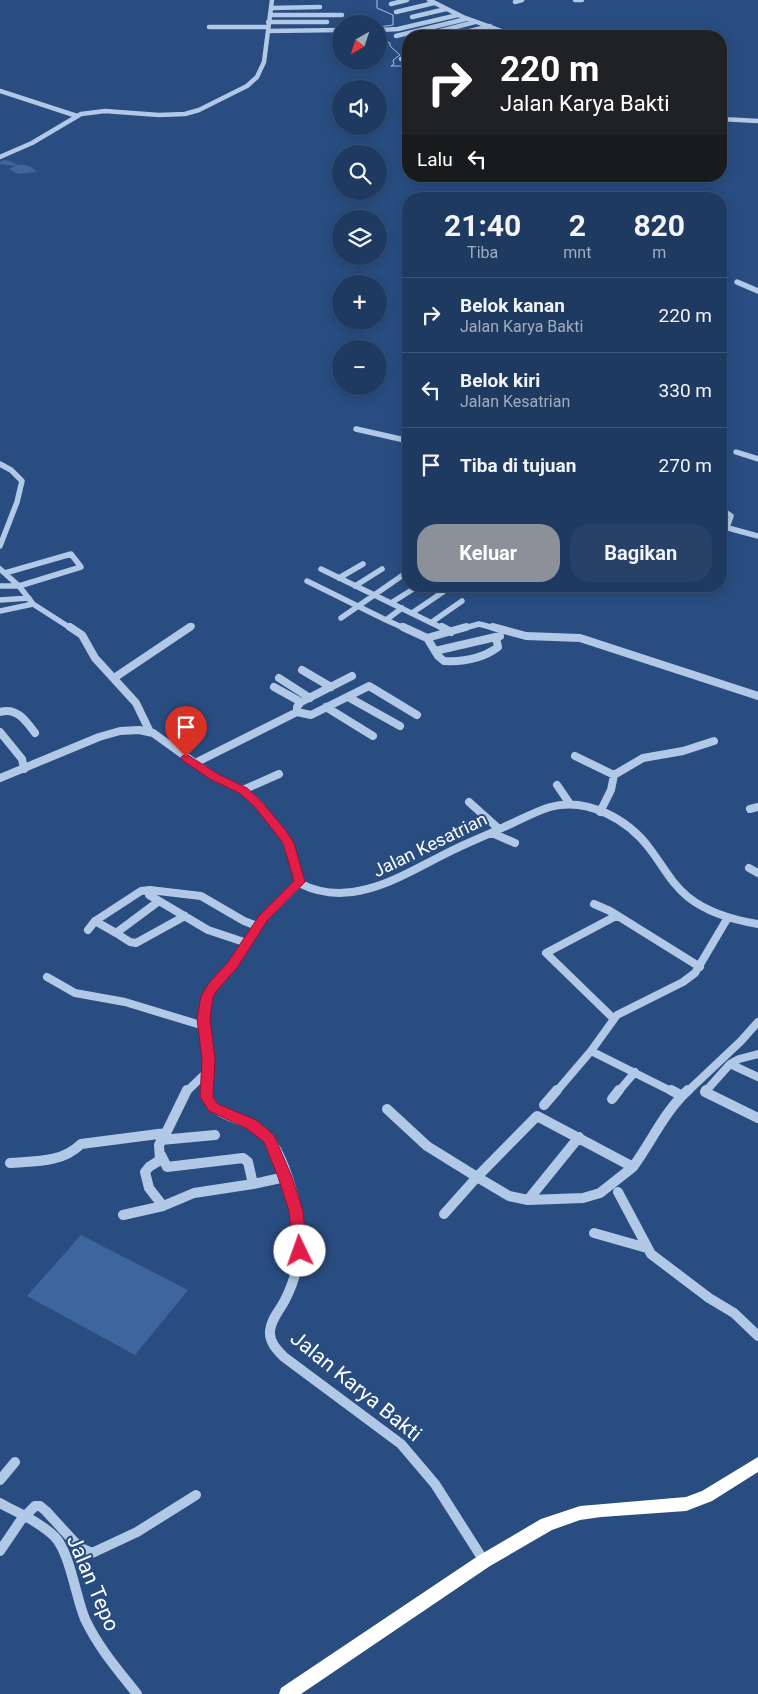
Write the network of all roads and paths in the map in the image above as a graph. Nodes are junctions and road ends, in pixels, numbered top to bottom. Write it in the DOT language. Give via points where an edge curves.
graph roads {
  1 [pos="272,0"];
  2 [pos="407,0"];
  3 [pos="429,0"];
  4 [pos="522,0"];
  5 [pos="575,0"];
  6 [pos="582,0"];
  7 [pos="515,2"];
  8 [pos="434,3"];
  9 [pos="391,4"];
  10 [pos="320,7"];
  11 [pos="272,8"];
  12 [pos="446,9"];
  13 [pos="396,12"];
  14 [pos="270,15"];
  15 [pos="332,15"];
  16 [pos="458,15"];
  17 [pos="412,17"];
  18 [pos="466,19"];
  19 [pos="327,22"];
  20 [pos="475,22"];
  21 [pos="268,26"];
  22 [pos="490,26"];
  23 [pos="209,27"];
  24 [pos="332,30"];
  25 [pos="388,30"];
  26 [pos="421,30"];
  27 [pos="444,30"];
  28 [pos="474,30"];
  29 [pos="500,30"];
  30 [pos="402,35"];
  31 [pos="396,36"];
  32 [pos="0,91"];
  33 [pos="77,116"];
  34 [pos="727,119"];
  35 [pos="758,121"];
  36 [pos="0,157"];
  37 [pos="737,282"];
  38 [pos="758,291"];
  39 [pos="356,429"];
  40 [pos="402,439"];
  41 [pos="736,452"];
  42 [pos="758,458"];
  43 [pos="0,464"];
  44 [pos="727,527"];
  45 [pos="758,536"];
  46 [pos="0,546"];
  47 [pos="363,564"];
  48 [pos="321,569"];
  49 [pos="382,569"];
  50 [pos="2,571"];
  51 [pos="402,576"];
  52 [pos="339,578"];
  53 [pos="307,581"];
  54 [pos="0,586"];
  55 [pos="19,586"];
  56 [pos="355,586"];
  57 [pos="409,592"];
  58 [pos="443,592"];
  59 [pos="374,595"];
  60 [pos="0,600"];
  61 [pos="462,600"];
  62 [pos="31,601"];
  63 [pos="391,604"];
  64 [pos="359,606"];
  65 [pos="402,608"];
  66 [pos="0,611"];
  67 [pos="412,612"];
  68 [pos="342,618"];
  69 [pos="386,620"];
  70 [pos="432,622"];
  71 [pos="192,626"];
  72 [pos="451,632"];
  73 [pos="511,634"];
  74 [pos="496,637"];
  75 [pos="427,638"];
  76 [pos="435,651"];
  77 [pos="302,670"];
  78 [pos="352,676"];
  79 [pos="114,678"];
  80 [pos="279,678"];
  81 [pos="274,687"];
  82 [pos="331,687"];
  83 [pos="758,696"];
  84 [pos="348,697"];
  85 [pos="310,698"];
  86 [pos="758,701"];
  87 [pos="301,702"];
  88 [pos="326,707"];
  89 [pos="0,712"];
  90 [pos="297,712"];
  91 [pos="417,714"];
  92 [pos="400,726"];
  93 [pos="0,732"];
  94 [pos="150,732"];
  95 [pos="34,734"];
  96 [pos="373,736"];
  97 [pos="714,741"];
  98 [pos="575,756"];
  99 [pos="195,763"];
  100 [pos="24,768"];
  101 [pos="279,774"];
  102 [pos="614,775"];
  103 [pos="0,778"];
  104 [pos="557,785"];
  105 [pos="243,790"];
  106 [pos="469,802"];
  107 [pos="570,804"];
  108 [pos="758,806"];
  109 [pos="750,809"];
  110 [pos="600,812"];
  111 [pos="495,831"];
  112 [pos="515,843"];
  113 [pos="749,868"];
  114 [pos="758,873"];
  115 [pos="300,882"];
  116 [pos="150,890"];
  117 [pos="159,901"];
  118 [pos="594,904"];
  119 [pos="186,916"];
  120 [pos="616,916"];
  121 [pos="727,919"];
  122 [pos="95,921"];
  123 [pos="758,924"];
  124 [pos="257,926"];
  125 [pos="88,930"];
  126 [pos="116,933"];
  127 [pos="247,943"];
  128 [pos="700,967"];
  129 [pos="47,978"];
  130 [pos="614,1019"];
  131 [pos="758,1022"];
  132 [pos="204,1026"];
  133 [pos="591,1051"];
  134 [pos="758,1054"];
  135 [pos="730,1064"];
  136 [pos="207,1072"];
  137 [pos="635,1072"];
  138 [pos="758,1077"];
  139 [pos="682,1096"];
  140 [pos="612,1099"];
  141 [pos="544,1105"];
  142 [pos="387,1110"];
  143 [pos="758,1118"];
  144 [pos="216,1135"];
  145 [pos="164,1137"];
  146 [pos="579,1137"];
  147 [pos="161,1155"];
  148 [pos="10,1163"];
  149 [pos="633,1167"];
  150 [pos="285,1177"];
  151 [pos="477,1177"];
  152 [pos="253,1184"];
  153 [pos="618,1192"];
  154 [pos="528,1200"];
  155 [pos="163,1206"];
  156 [pos="444,1214"];
  157 [pos="123,1215"];
  158 [pos="594,1234"];
  159 [pos="647,1248"];
  160 [pos="758,1336"];
  161 [pos="15,1462"];
  162 [pos="758,1464"];
  163 [pos="0,1480"];
  164 [pos="196,1495"];
  165 [pos="0,1503"];
  166 [pos="24,1516"];
  167 [pos="0,1551"];
  168 [pos="484,1561"];
  169 [pos="137,1694"];
  170 [pos="287,1694"];
  1 -- 11 [label="street"];
  2 -- 9 [label="street"];
  3 -- 8 [label="street"];
  4 -- 7 [label="street"];
  5 -- 6 [label="street"];
  8 -- 12 [label="street"];
  8 -- 13 [label="street"];
  10 -- 11 [label="street"];
  11 -- 14 [label="street"];
  12 -- 16 [label="street"];
  12 -- 17 [label="street"];
  14 -- 15 [label="street"];
  14 -- 21 [label="street"];
  16 -- 18 [label="street"];
  16 -- 25 [label="street"];
  18 -- 20 [label="street"];
  18 -- 26 [label="street"];
  19 -- 21 [label="street"];
  20 -- 22 [label="street"];
  20 -- 27 [label="street"];
  21 -- 23 [label="street"];
  21 -- 24 [label="street"];
  21 -- 33 [label="street" via="265,59 257,78 199,110 178,115 105,110"];
  22 -- 28 [label="street"];
  22 -- 29 [label="street"];
  30 -- 31 [label="street"];
  32 -- 33 [label="street"];
  33 -- 36 [label="street"];
  34 -- 35 [label="street"];
  37 -- 38 [label="street"];
  39 -- 40 [label="street"];
  41 -- 42 [label="street"];
  43 -- 46 [label="street" via="22,481"];
  44 -- 45 [label="street"];
  47 -- 52 [label="street"];
  48 -- 52 [label="street"];
  49 -- 56 [label="street"];
  50 -- 55 [label="street"];
  50 -- 55 [label="street" via="71,554 81,567"];
  51 -- 59 [label="street"];
  52 -- 56 [label="street"];
  53 -- 64 [label="street"];
  54 -- 55 [label="street"];
  55 -- 62 [label="street"];
  56 -- 59 [label="street"];
  57 -- 63 [label="street"];
  58 -- 67 [label="street"];
  59 -- 63 [label="street"];
  59 -- 64 [label="street"];
  60 -- 62 [label="street"];
  61 -- 70 [label="street"];
  62 -- 66 [label="street"];
  62 -- 79 [label="street" via="78,632 95,658"];
  63 -- 65 [label="street"];
  64 -- 68 [label="street"];
  64 -- 69 [label="street"];
  65 -- 67 [label="street"];
  65 -- 69 [label="street"];
  67 -- 70 [label="street"];
  69 -- 75 [label="street"];
  70 -- 72 [label="street"];
  71 -- 79 [label="street"];
  72 -- 73 [label="street" via="484,624"];
  72 -- 75 [label="street"];
  73 -- 74 [label="street"];
  73 -- 83 [label="street" via="584,639"];
  73 -- 86 [label="street" via="525,640 582,642"];
  74 -- 76 [label="street"];
  74 -- 76 [label="street" via="498,645 494,650 468,659 444,661"];
  75 -- 76 [label="street"];
  77 -- 82 [label="street"];
  78 -- 82 [label="street"];
  79 -- 94 [label="street" via="136,703"];
  80 -- 85 [label="street"];
  81 -- 87 [label="street"];
  82 -- 85 [label="street"];
  84 -- 88 [label="street"];
  84 -- 91 [label="street" via="368,686"];
  84 -- 92 [label="street"];
  85 -- 87 [label="street"];
  87 -- 90 [label="street"];
  88 -- 90 [label="street" via="311,715"];
  88 -- 96 [label="street"];
  89 -- 95 [label="street" via="15,712"];
  90 -- 99 [label="street"];
  93 -- 100 [label="street" via="22,759"];
  94 -- 99 [label="street"];
  94 -- 100 [label="street" via="128,730 102,737"];
  97 -- 102 [label="street" via="683,751 643,758"];
  98 -- 102 [label="street"];
  99 -- 105 [label="street" via="214,777"];
  100 -- 103 [label="street"];
  101 -- 105 [label="street"];
  102 -- 110 [label="street" via="611,790"];
  104 -- 107 [label="street"];
  105 -- 115 [label="street" via="286,839"];
  106 -- 111 [label="street"];
  107 -- 110 [label="street, Jalan Kesatrian"];
  107 -- 111 [label="street, Jalan Kesatrian" via="543,809"];
  108 -- 109 [label="street"];
  110 -- 121 [label="street, Jalan Kesatrian" via="642,839 681,892"];
  111 -- 112 [label="street"];
  111 -- 115 [label="street, Jalan Kesatrian" via="388,884 365,892 323,891"];
  113 -- 114 [label="street"];
  115 -- 124 [label="street, Jalan Karya Bakti"];
  116 -- 117 [label="street" via="149,895"];
  116 -- 122 [label="street" via="141,891"];
  116 -- 124 [label="street" via="200,896"];
  117 -- 119 [label="street"];
  117 -- 126 [label="street"];
  118 -- 120 [label="street"];
  119 -- 126 [label="street" via="136,943"];
  119 -- 127 [label="street" via="208,930"];
  120 -- 128 [label="street"];
  120 -- 130 [label="street" via="546,953"];
  121 -- 123 [label="street, Jalan Kesatrian"];
  121 -- 128 [label="street"];
  122 -- 125 [label="street"];
  122 -- 126 [label="street"];
  124 -- 127 [label="street, Jalan Karya Bakti"];
  127 -- 132 [label="street, Jalan Karya Bakti" via="207,996"];
  128 -- 130 [label="street" via="683,982"];
  129 -- 132 [label="street" via="75,993 125,1002"];
  130 -- 133 [label="street"];
  131 -- 139 [label="street"];
  132 -- 136 [label="street, Jalan Karya Bakti"];
  133 -- 137 [label="street"];
  133 -- 141 [label="street"];
  134 -- 135 [label="street" via="739,1058"];
  135 -- 138 [label="street"];
  135 -- 143 [label="street" via="705,1092"];
  136 -- 145 [label="street" via="186,1091"];
  136 -- 150 [label="street, Jalan Karya Bakti" via="206,1094 211,1105 266,1135"];
  137 -- 139 [label="street"];
  137 -- 140 [label="street"];
  139 -- 149 [label="street" via="660,1123"];
  142 -- 151 [label="street" via="427,1146"];
  144 -- 145 [label="street"];
  145 -- 147 [label="street" via="159,1147"];
  145 -- 148 [label="street" via="81,1144 66,1156"];
  146 -- 149 [label="street"];
  146 -- 151 [label="street" via="535,1116"];
  146 -- 154 [label="street"];
  147 -- 152 [label="street" via="167,1167 243,1158 248,1162"];
  147 -- 155 [label="street" via="158,1163 144,1172 148,1185"];
  149 -- 154 [label="street" via="612,1185 592,1196"];
  150 -- 152 [label="street"];
  150 -- 168 [label="street, Jalan Karya Bakti" via="298,1221 300,1251 293,1284 271,1325 270,1336 274,1346 284,1357 381,1427 416,1459"];
  151 -- 154 [label="street" via="509,1196"];
  151 -- 156 [label="street"];
  152 -- 155 [label="street" via="194,1193"];
  153 -- 159 [label="street"];
  155 -- 157 [label="street"];
  158 -- 159 [label="street"];
  159 -- 160 [label="street" via="709,1298 734,1313"];
  161 -- 163 [label="street"];
  162 -- 168 [label="highway" via="707,1496 686,1504 601,1510 562,1518 527,1534"];
  164 -- 166 [label="street" via="137,1532 92,1553 80,1548 40,1506 32,1508"];
  165 -- 166 [label="street, Jalan Tepo"];
  166 -- 167 [label="street"];
  166 -- 169 [label="street, Jalan Tepo" via="56,1538 85,1618 103,1652"];
  168 -- 170 [label="highway"];
}
